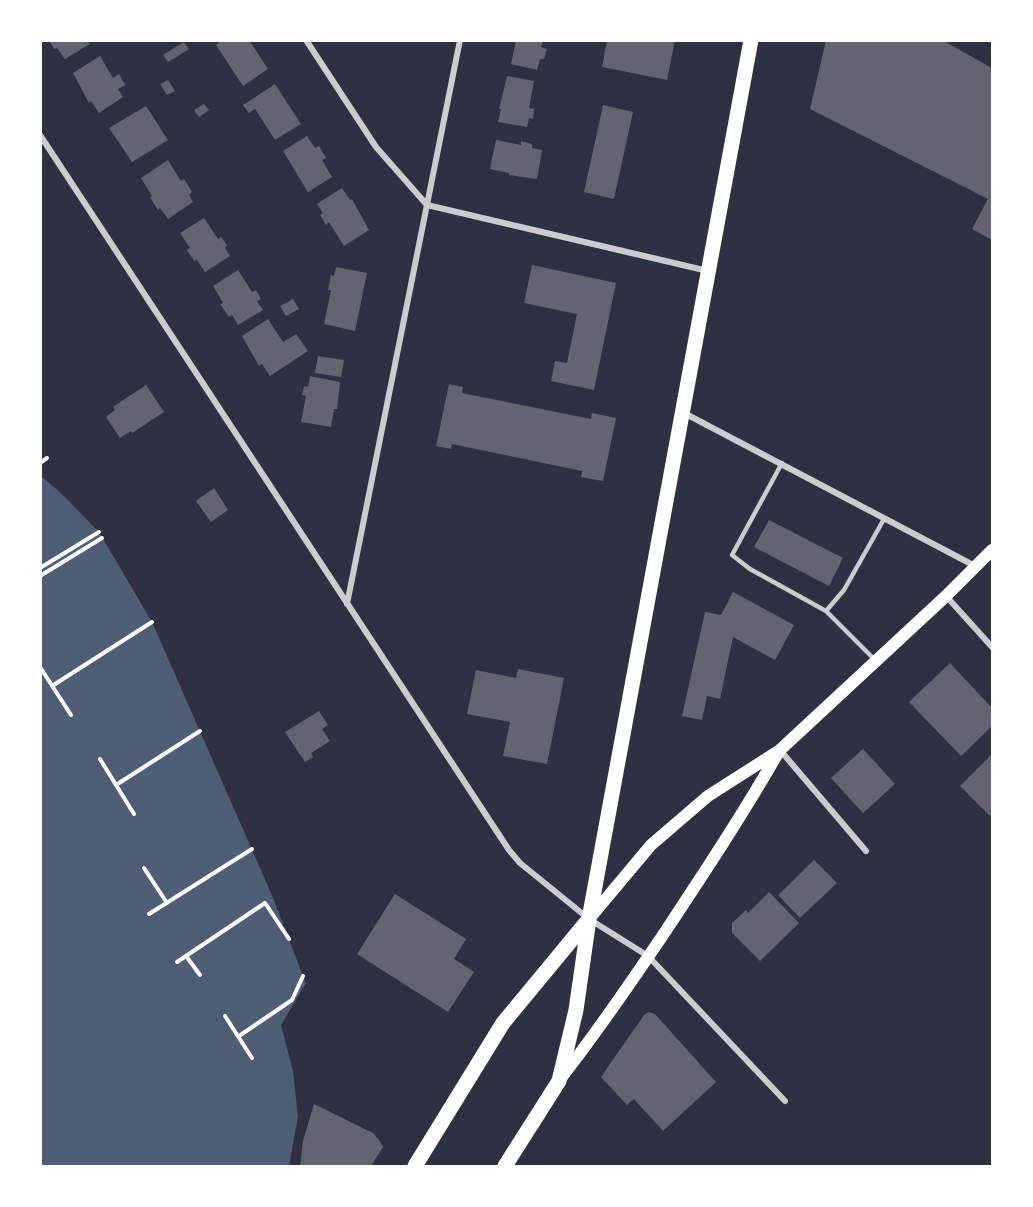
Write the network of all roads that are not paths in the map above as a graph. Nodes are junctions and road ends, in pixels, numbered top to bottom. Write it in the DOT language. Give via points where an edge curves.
graph roads {
  1 [pos="306,40"];
  2 [pos="460,40"];
  3 [pos="752,40"];
  4 [pos="40,135"];
  5 [pos="427,206"];
  6 [pos="709,271"];
  7 [pos="682,412"];
  8 [pos="782,463"];
  9 [pos="884,519"];
  10 [pos="993,550"];
  11 [pos="975,567"];
  12 [pos="946,596"];
  13 [pos="347,604"];
  14 [pos="826,611"];
  15 [pos="993,647"];
  16 [pos="875,661"];
  17 [pos="780,750"];
  18 [pos="867,851"];
  19 [pos="589,920"];
  20 [pos="648,956"];
  21 [pos="559,1081"];
  22 [pos="785,1101"];
  23 [pos="415,1167"];
  24 [pos="505,1167"];
  1 -- 5 [label="street" via="376,147"];
  2 -- 5 [label="street"];
  3 -- 6 [label="main road"];
  4 -- 13 [label="street"];
  5 -- 6 [label="street"];
  5 -- 13 [label="street"];
  6 -- 7 [label="main road"];
  7 -- 8 [label="street"];
  7 -- 19 [label="main road"];
  8 -- 9 [label="street"];
  8 -- 14 [label="lane" via="732,555"];
  9 -- 11 [label="street"];
  9 -- 14 [label="lane" via="844,590"];
  10 -- 11 [label="main road"];
  11 -- 12 [label="main road"];
  12 -- 15 [label="street"];
  12 -- 16 [label="main road"];
  13 -- 19 [label="street" via="509,850"];
  14 -- 16 [label="lane"];
  16 -- 17 [label="main road"];
  17 -- 18 [label="street"];
  17 -- 19 [label="main road" via="708,796 651,845"];
  17 -- 20 [label="main road" via="745,811"];
  19 -- 20 [label="street"];
  19 -- 21 [label="main road" via="576,1010"];
  19 -- 23 [label="main road" via="502,1023"];
  20 -- 21 [label="main road"];
  20 -- 22 [label="street"];
  21 -- 24 [label="main road"];
}
